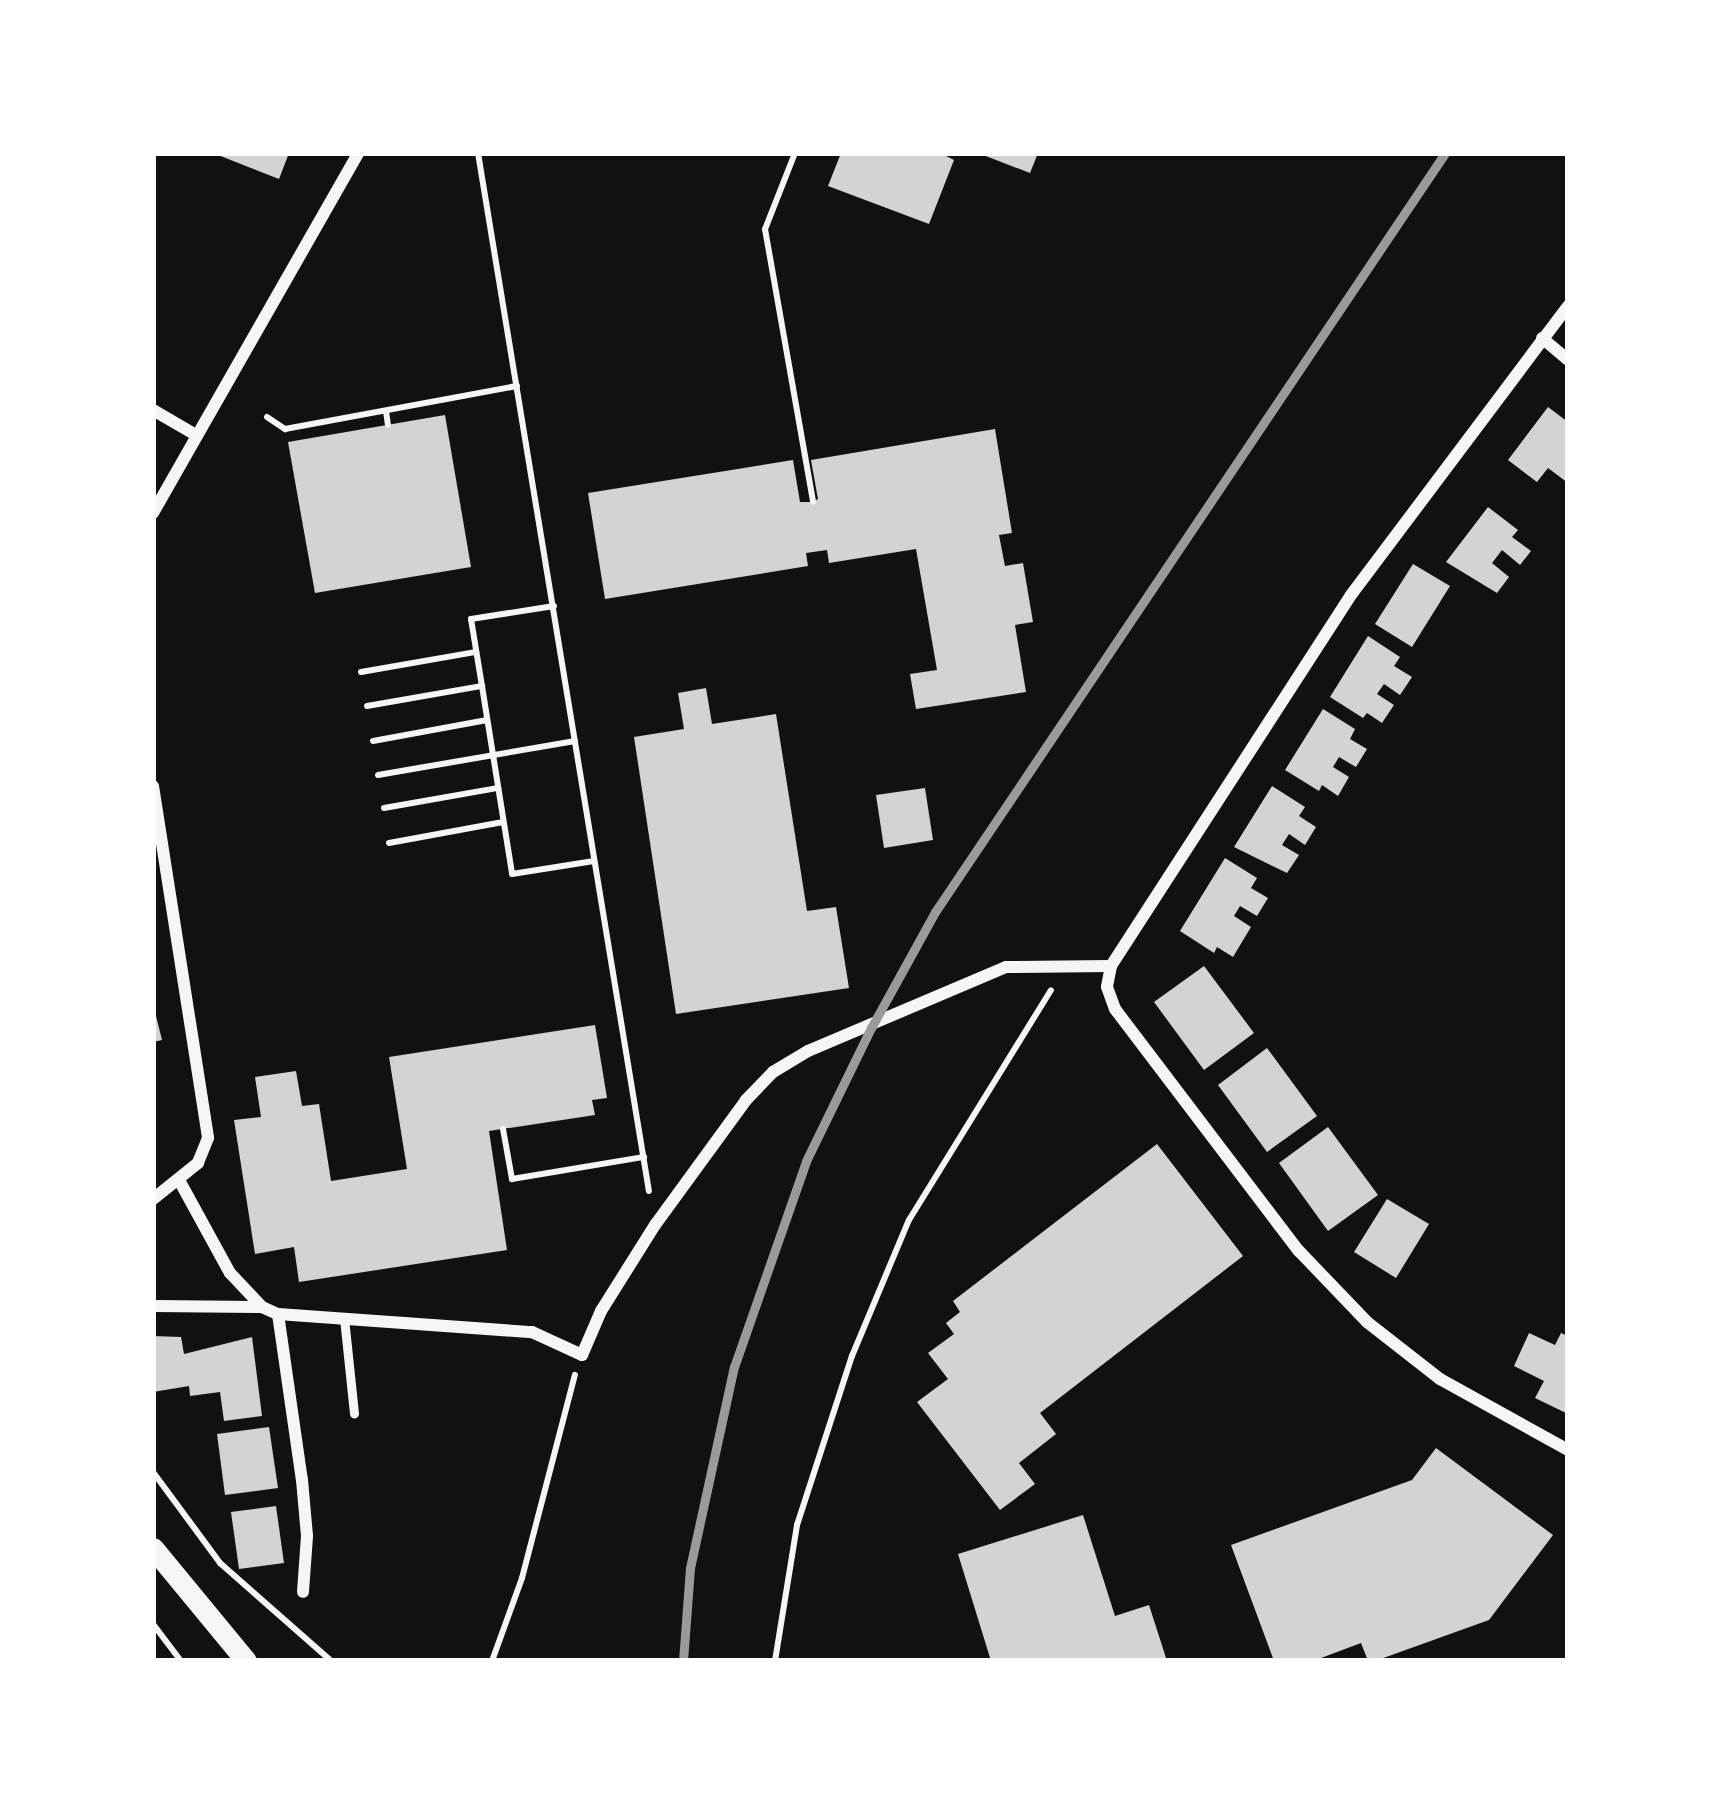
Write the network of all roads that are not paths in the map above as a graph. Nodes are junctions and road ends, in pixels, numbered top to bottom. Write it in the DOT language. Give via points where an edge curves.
graph roads {
  1 [pos="358,153"];
  2 [pos="1568,307"];
  3 [pos="1542,338"];
  4 [pos="1568,360"];
  5 [pos="153,410"];
  6 [pos="196,435"];
  7 [pos="153,513"];
  8 [pos="153,786"];
  9 [pos="1111,965"];
  10 [pos="179,1180"];
  11 [pos="153,1199"];
  12 [pos="153,1306"];
  13 [pos="262,1307"];
  14 [pos="278,1315"];
  15 [pos="344,1318"];
  16 [pos="354,1413"];
  17 [pos="1568,1450"];
  18 [pos="153,1548"];
  19 [pos="303,1592"];
  20 [pos="246,1661"];
  1 -- 6 [label="street"];
  2 -- 3 [label="street"];
  3 -- 4 [label="street"];
  3 -- 9 [label="street" via="1351,595"];
  5 -- 6 [label="street"];
  6 -- 7 [label="street"];
  8 -- 10 [label="street" via="208,1125 204,1152"];
  9 -- 15 [label="street" via="1006,967 790,1060 746,1100 655,1225 582,1354 532,1332"];
  9 -- 17 [label="street" via="1115,1010 1333,1287 1440,1379"];
  10 -- 11 [label="street"];
  10 -- 13 [label="street" via="230,1273"];
  12 -- 13 [label="street"];
  13 -- 14 [label="street"];
  14 -- 15 [label="street"];
  14 -- 19 [label="street" via="302,1480"];
  15 -- 16 [label="lane"];
  18 -- 20 [label="street"];
}
